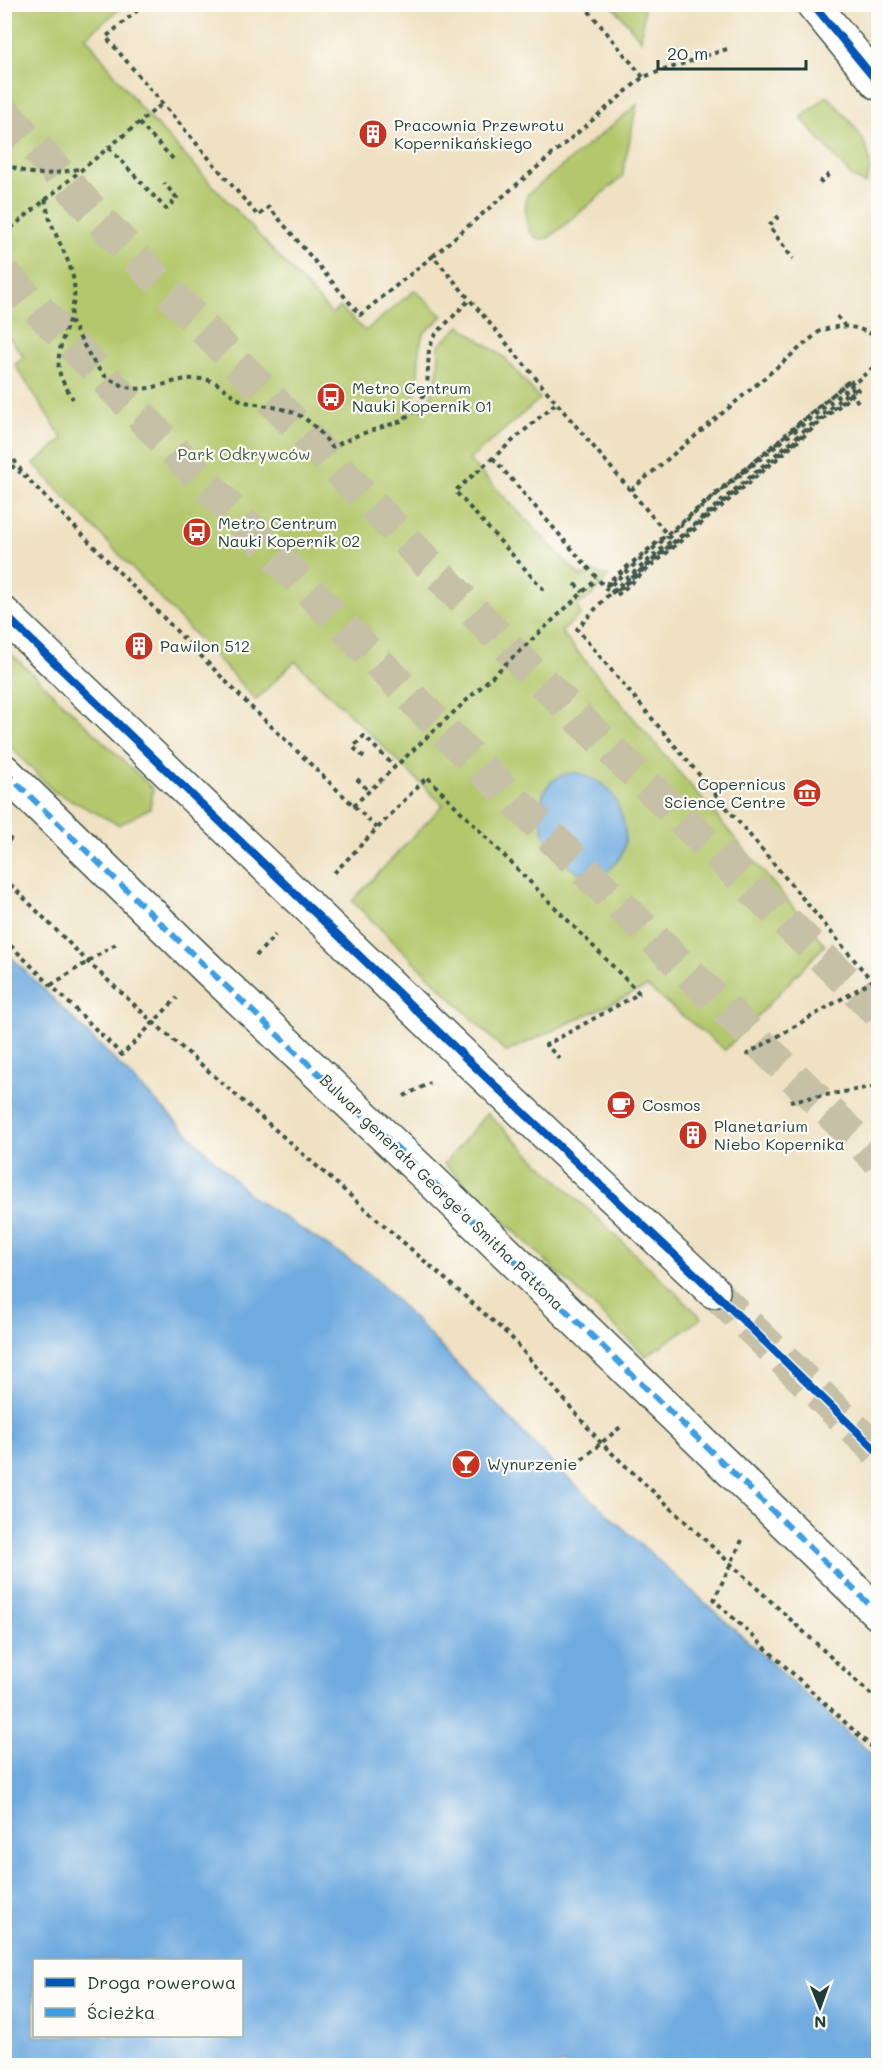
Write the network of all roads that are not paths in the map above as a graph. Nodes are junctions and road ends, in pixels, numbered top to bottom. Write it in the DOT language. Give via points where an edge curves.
graph roads {
  1 [pos="813,4"];
  2 [pos="879,83"];
  3 [pos="4,614"];
  4 [pos="4,771"];
  5 [pos="714,1291"];
  6 [pos="879,1613"];
  1 -- 2 [label="street"];
  3 -- 5 [label="street"];
  4 -- 6 [label="street, Bulwar generała George'a Smitha Pattona"];
}
